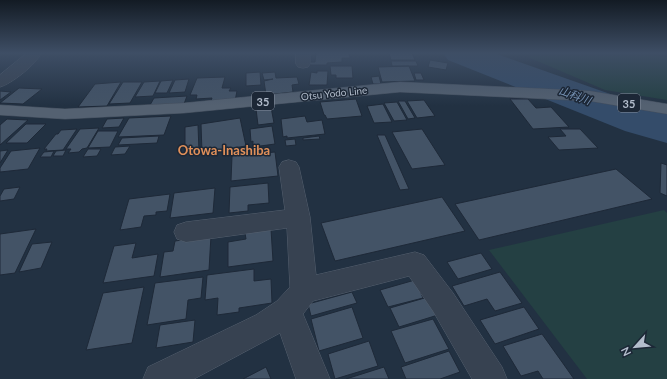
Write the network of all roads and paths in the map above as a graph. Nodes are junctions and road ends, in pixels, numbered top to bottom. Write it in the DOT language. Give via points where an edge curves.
graph roads {
  1 [pos="16,71"];
  2 [pos="0,82"];
  3 [pos="667,109"];
  4 [pos="0,110"];
  5 [pos="288,167"];
  6 [pos="298,217"];
  7 [pos="186,232"];
  8 [pos="296,301"];
  9 [pos="160,379"];
  10 [pos="313,379"];
  11 [pos="490,379"];
  1 -- 2 [label="street"];
  3 -- 4 [label="main road, Otsu Yodo Line / 35" via="590,96 400,87 184,108 65,114"];
  5 -- 6 [label="street"];
  6 -- 7 [label="street"];
  6 -- 8 [label="street"];
  8 -- 9 [label="street" via="267,325"];
  8 -- 10 [label="street"];
  8 -- 11 [label="street" via="415,263 443,302"];
}
